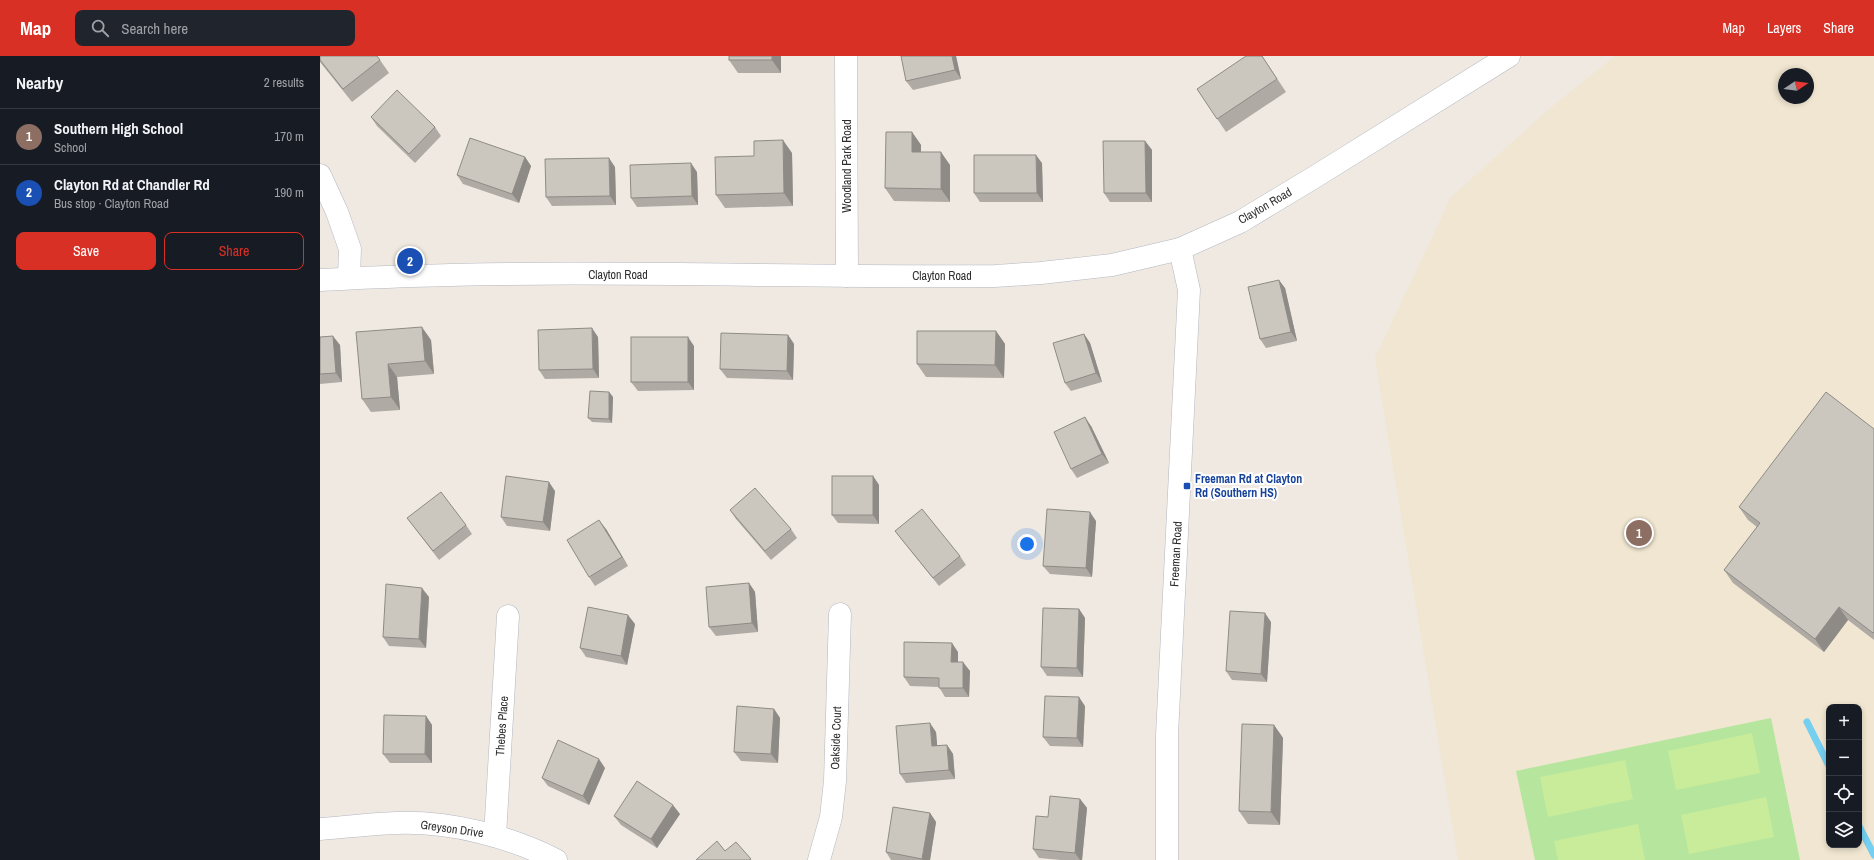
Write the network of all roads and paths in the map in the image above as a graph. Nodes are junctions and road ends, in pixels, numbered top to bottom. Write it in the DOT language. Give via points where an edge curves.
graph roads {
  1 [pos="846,56"];
  2 [pos="1509,56"];
  3 [pos="320,175"];
  4 [pos="1180,249"];
  5 [pos="847,276"];
  6 [pos="349,278"];
  7 [pos="320,280"];
  8 [pos="840,614"];
  9 [pos="508,616"];
  10 [pos="320,829"];
  11 [pos="495,836"];
  12 [pos="556,860"];
  13 [pos="819,860"];
  14 [pos="1168,860"];
  1 -- 5 [label="street, Woodland Park Road"];
  2 -- 4 [label="street, Clayton Road" via="1240,222"];
  3 -- 6 [label="street" via="350,249"];
  4 -- 5 [label="street, Clayton Road" via="1112,265 1041,273 980,276"];
  4 -- 14 [label="street, Freeman Road" via="1189,290 1167,735"];
  5 -- 6 [label="street, Clayton Road" via="503,274"];
  6 -- 7 [label="street, Clayton Road"];
  8 -- 13 [label="street, Oakside Court" via="835,781 831,817"];
  9 -- 11 [label="street, Thebes Place"];
  10 -- 11 [label="street, Greyson Drive" via="397,823 444,826"];
  11 -- 12 [label="street, Greyson Drive"];
}
